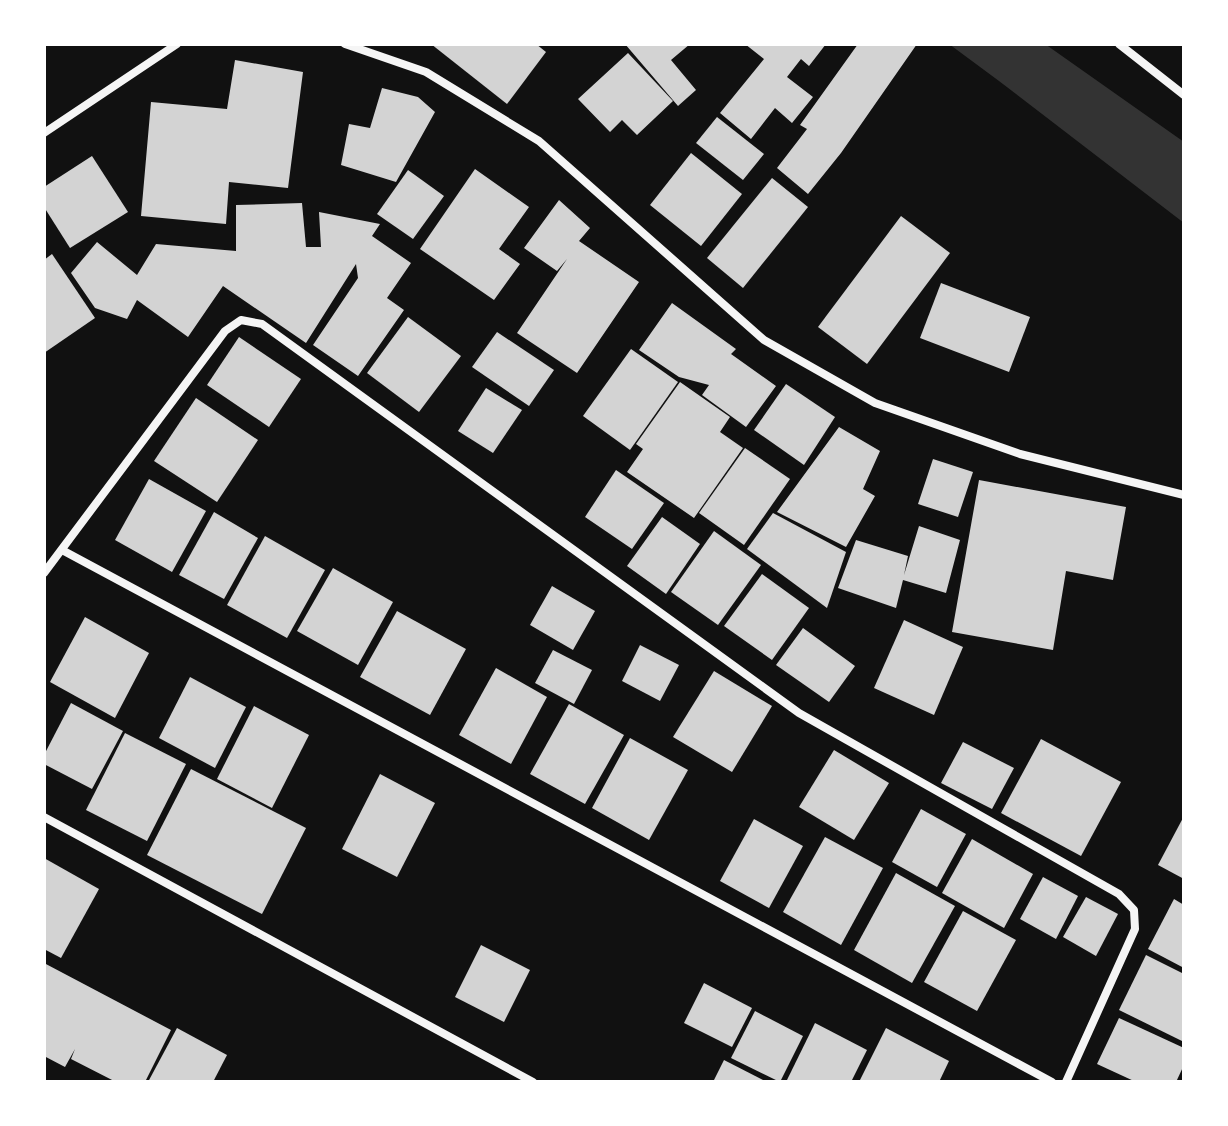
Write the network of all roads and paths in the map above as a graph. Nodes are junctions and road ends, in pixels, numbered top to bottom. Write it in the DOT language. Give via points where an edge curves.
graph roads {
  1 [pos="177,44"];
  2 [pos="345,44"];
  3 [pos="1119,44"];
  4 [pos="1184,95"];
  5 [pos="44,133"];
  6 [pos="1184,495"];
  7 [pos="62,550"];
  8 [pos="44,573"];
  9 [pos="44,817"];
  10 [pos="533,1082"];
  11 [pos="1052,1082"];
  12 [pos="1066,1082"];
  1 -- 5 [label="street"];
  2 -- 6 [label="street" via="426,72 539,141 764,340 875,403 1020,454"];
  3 -- 4 [label="street"];
  7 -- 8 [label="street"];
  7 -- 11 [label="street"];
  7 -- 12 [label="street" via="225,331 241,320 262,324 799,713 1119,894 1134,910 1135,929"];
  9 -- 10 [label="street"];
}
